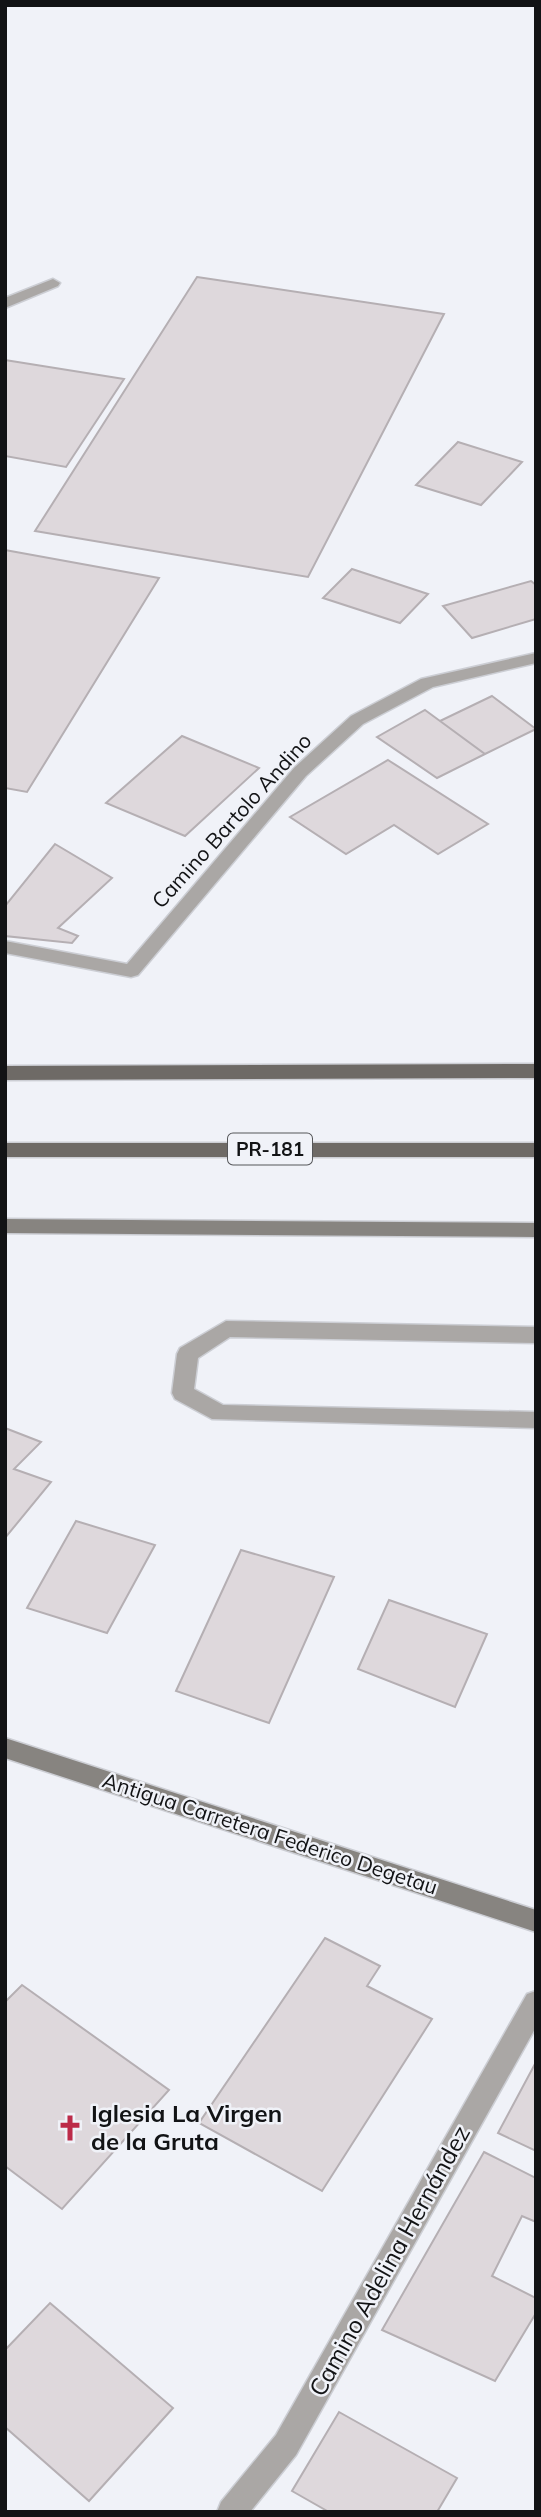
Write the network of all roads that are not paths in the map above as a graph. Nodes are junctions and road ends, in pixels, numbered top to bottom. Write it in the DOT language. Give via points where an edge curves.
graph roads {
  1 [pos="53,283"];
  2 [pos="5,304"];
  3 [pos="536,658"];
  4 [pos="5,947"];
  5 [pos="536,1071"];
  6 [pos="5,1073"];
  7 [pos="5,1150"];
  8 [pos="536,1150"];
  9 [pos="5,1226"];
  10 [pos="536,1230"];
  11 [pos="536,1335"];
  12 [pos="536,1420"];
  13 [pos="5,1748"];
  14 [pos="534,1916"];
  15 [pos="536,2002"];
  16 [pos="232,2512"];
  1 -- 2 [label="street"];
  3 -- 4 [label="street, Camino Bartolo Andino" via="428,682 357,720 300,772 131,971"];
  5 -- 6 [label="main road"];
  7 -- 8 [label="main road, PR-181"];
  9 -- 10 [label="street"];
  11 -- 12 [label="street" via="226,1329 188,1354 183,1393 220,1413"];
  13 -- 14 [label="street, Antigua Carretera Federico Degetau"];
  15 -- 16 [label="street, Camino Adelina Hernández" via="286,2445"];
}
